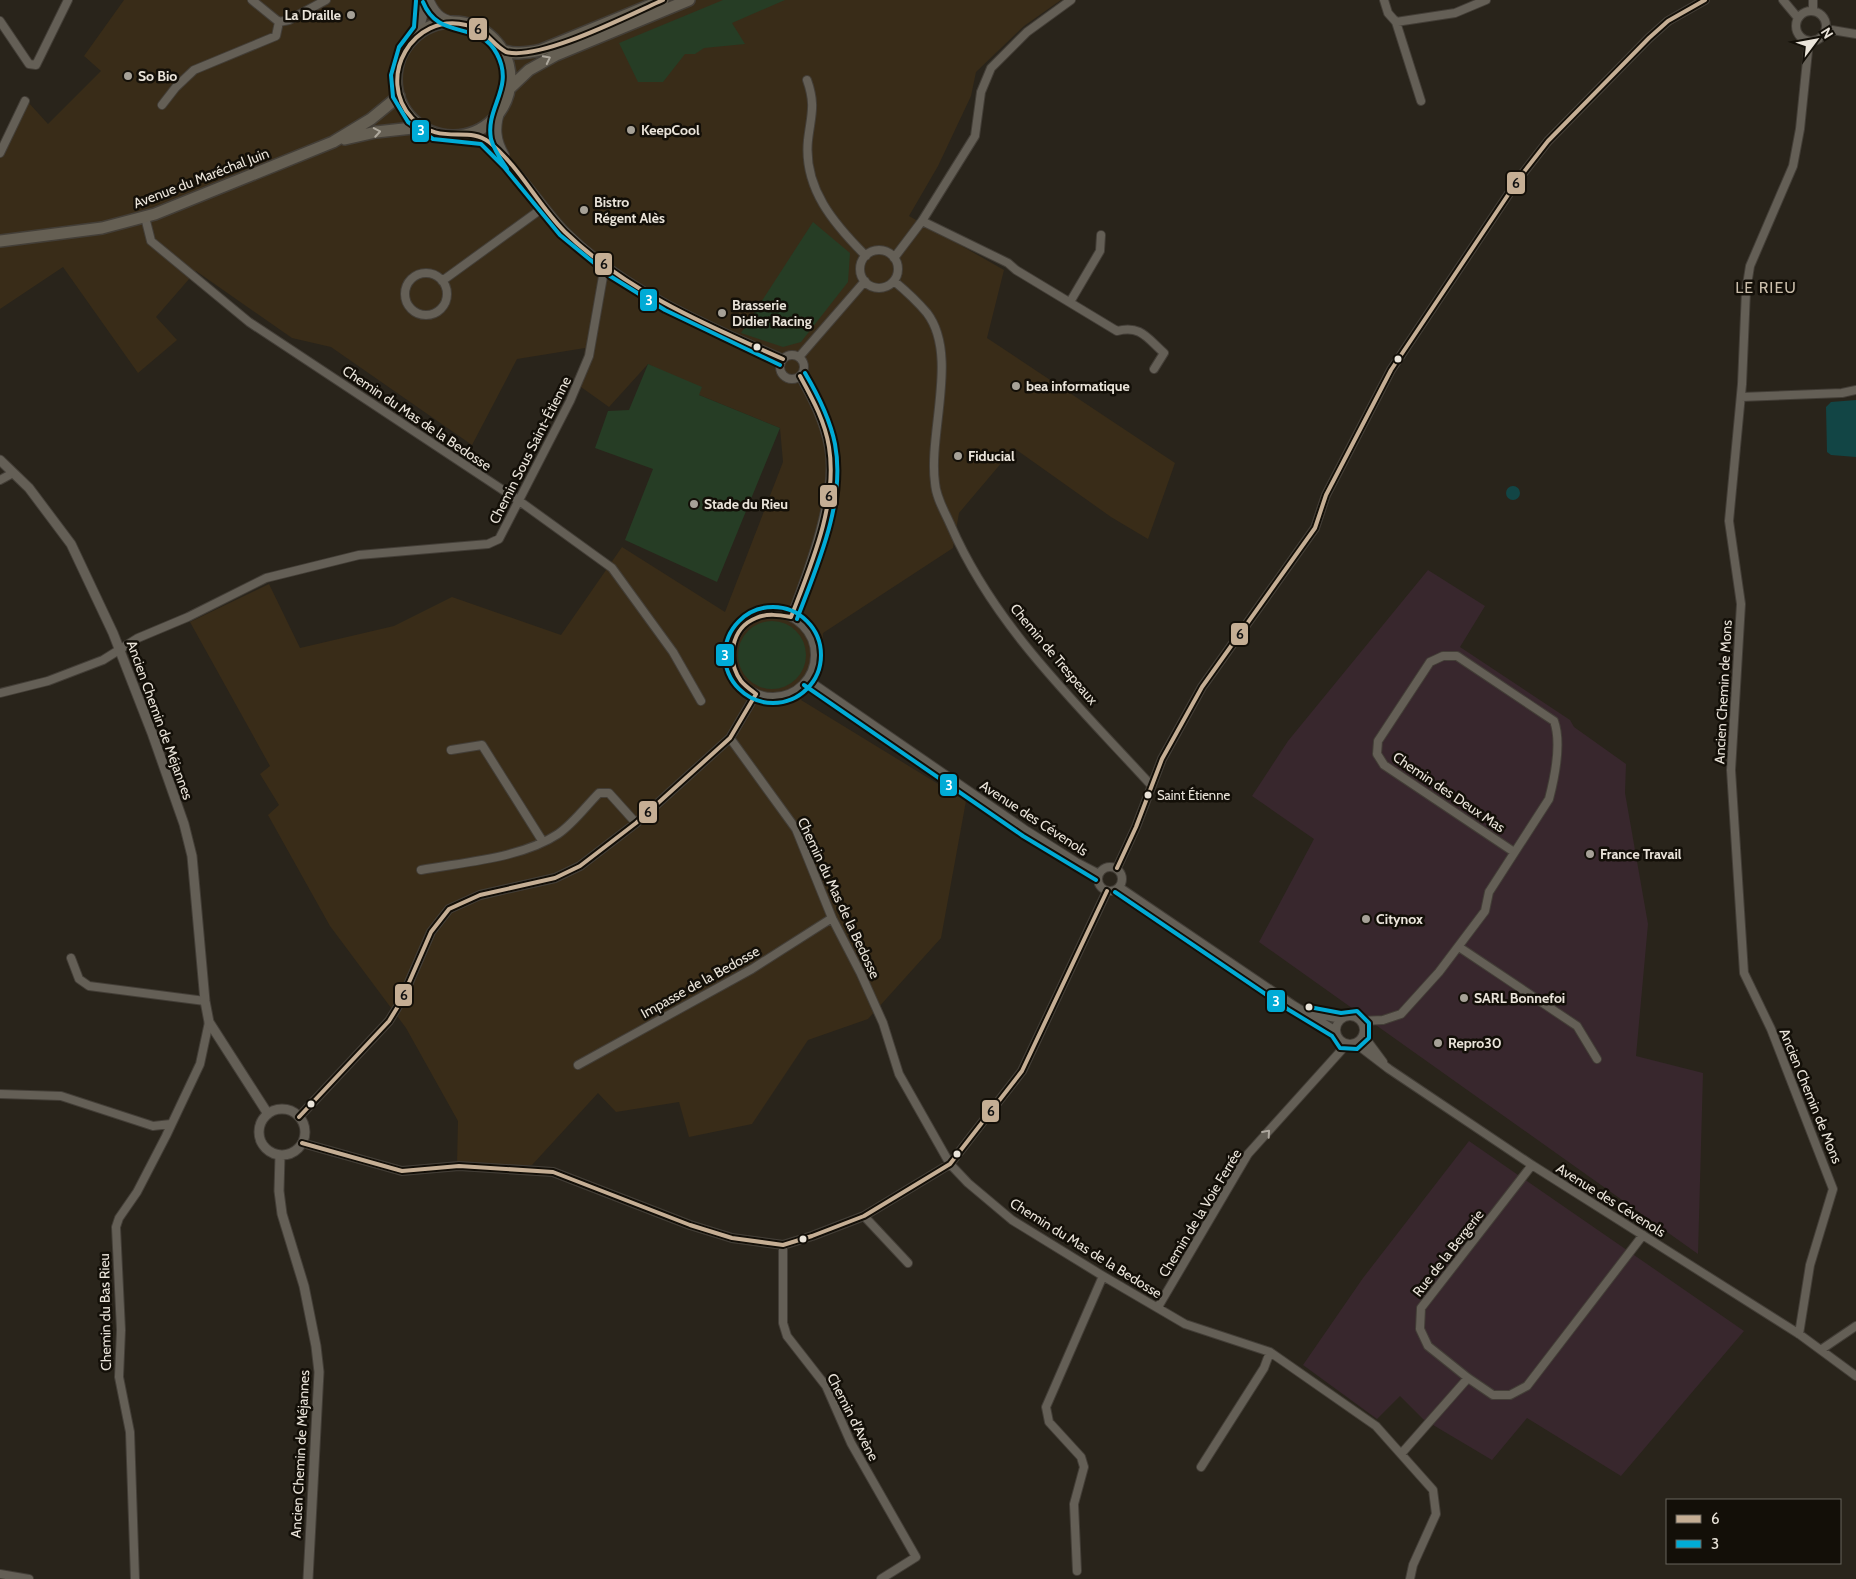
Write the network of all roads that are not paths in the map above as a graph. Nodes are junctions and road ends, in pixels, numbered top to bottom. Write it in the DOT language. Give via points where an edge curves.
graph roads {
  1 [pos="68,0"];
  2 [pos="252,0"];
  3 [pos="326,0"];
  4 [pos="422,0"];
  5 [pos="429,0"];
  6 [pos="663,0"];
  7 [pos="689,0"];
  8 [pos="1071,0"];
  9 [pos="1384,0"];
  10 [pos="1486,0"];
  11 [pos="1705,0"];
  12 [pos="1783,0"];
  13 [pos="1813,0"];
  14 [pos="1812,12"];
  15 [pos="1798,18"];
  16 [pos="0,21"];
  17 [pos="279,22"];
  18 [pos="1396,22"];
  19 [pos="460,23"];
  20 [pos="1826,29"];
  21 [pos="418,34"];
  22 [pos="1856,34"];
  23 [pos="1809,41"];
  24 [pos="502,50"];
  25 [pos="807,80"];
  26 [pos="509,89"];
  27 [pos="399,96"];
  28 [pos="25,101"];
  29 [pos="1421,101"];
  30 [pos="162,105"];
  31 [pos="501,110"];
  32 [pos="422,127"];
  33 [pos="467,135"];
  34 [pos="334,142"];
  35 [pos="0,153"];
  36 [pos="514,170"];
  37 [pos="544,207"];
  38 [pos="145,217"];
  39 [pos="922,221"];
  40 [pos="1101,235"];
  41 [pos="0,236"];
  42 [pos="46,237"];
  43 [pos="0,242"];
  44 [pos="866,256"];
  45 [pos="894,258"];
  46 [pos="605,265"];
  47 [pos="442,281"];
  48 [pos="865,281"];
  49 [pos="894,281"];
  50 [pos="1070,302"];
  51 [pos="799,357"];
  52 [pos="783,359"];
  53 [pos="1154,369"];
  54 [pos="800,376"];
  55 [pos="1856,390"];
  56 [pos="1741,397"];
  57 [pos="0,460"];
  58 [pos="13,472"];
  59 [pos="0,480"];
  60 [pos="518,500"];
  61 [pos="791,617"];
  62 [pos="119,650"];
  63 [pos="808,680"];
  64 [pos="0,693"];
  65 [pos="756,694"];
  66 [pos="701,701"];
  67 [pos="730,738"];
  68 [pos="451,750"];
  69 [pos="1150,784"];
  70 [pos="636,823"];
  71 [pos="543,842"];
  72 [pos="1514,852"];
  73 [pos="1117,868"];
  74 [pos="421,870"];
  75 [pos="1098,874"];
  76 [pos="1119,887"];
  77 [pos="1107,891"];
  78 [pos="832,918"];
  79 [pos="1459,947"];
  80 [pos="71,958"];
  81 [pos="205,1001"];
  82 [pos="1308,1013"];
  83 [pos="1342,1019"];
  84 [pos="1383,1020"];
  85 [pos="1361,1021"];
  86 [pos="209,1022"];
  87 [pos="1336,1031"];
  88 [pos="1364,1032"];
  89 [pos="1355,1043"];
  90 [pos="1347,1044"];
  91 [pos="1597,1058"];
  92 [pos="200,1064"];
  93 [pos="578,1065"];
  94 [pos="1389,1069"];
  95 [pos="0,1094"];
  96 [pos="268,1114"];
  97 [pos="299,1117"];
  98 [pos="171,1124"];
  99 [pos="302,1143"];
  100 [pos="280,1155"];
  101 [pos="950,1164"];
  102 [pos="1532,1165"];
  103 [pos="864,1216"];
  104 [pos="1643,1235"];
  105 [pos="783,1245"];
  106 [pos="908,1263"];
  107 [pos="1103,1276"];
  108 [pos="1158,1308"];
  109 [pos="1856,1326"];
  110 [pos="1799,1334"];
  111 [pos="1822,1349"];
  112 [pos="1270,1352"];
  113 [pos="1856,1376"];
  114 [pos="1468,1378"];
  115 [pos="1401,1454"];
  116 [pos="1201,1467"];
  117 [pos="1077,1571"];
  118 [pos="0,1574"];
  119 [pos="29,1579"];
  120 [pos="135,1579"];
  121 [pos="308,1579"];
  122 [pos="881,1579"];
  123 [pos="1410,1579"];
  1 -- 16 [label="street" via="36,66 28,64"];
  2 -- 17 [label="street"];
  3 -- 17 [label="street" via="290,20"];
  4 -- 21 [label="street" via="424,10"];
  5 -- 19 [label="street" via="434,12 445,20"];
  6 -- 24 [label="main road" via="541,50 526,53"];
  26 -- 7 [label="main road, one-way" via="548,58"];
  8 -- 39 [label="street" via="1027,32 991,68 981,92 975,136"];
  9 -- 18 [label="street" via="1391,19"];
  10 -- 18 [label="street" via="1440,16"];
  11 -- 69 [label="street" via="1655,32 1548,142 1520,177 1391,370 1326,495 1314,528 1202,687"];
  12 -- 15 [label="street"];
  13 -- 14 [label="street"];
  14 -- 15 [label="street"];
  14 -- 20 [label="street" via="1824,19"];
  15 -- 23 [label="street" via="1797,33"];
  17 -- 30 [label="street" via="276,36 194,70"];
  18 -- 29 [label="street"];
  19 -- 21 [label="main road" via="438,25"];
  19 -- 24 [label="main road" via="491,37"];
  20 -- 22 [label="street"];
  20 -- 23 [label="street" via="1822,37"];
  21 -- 27 [label="main road" via="408,44 397,68"];
  23 -- 56 [label="street, Ancien Chemin de Mons" via="1800,129 1792,166 1750,266"];
  24 -- 26 [label="main road" via="510,75"];
  25 -- 44 [label="street" via="814,100 808,140 814,188 822,206"];
  26 -- 31 [label="main road"];
  27 -- 32 [label="main road" via="408,113"];
  27 -- 34 [label="main road, Avenue du Maréchal Juin" via="371,119"];
  28 -- 35 [label="street"];
  31 -- 33 [label="main road" via="480,130"];
  31 -- 36 [label="street" via="496,123 497,136"];
  32 -- 33 [label="main road" via="436,134"];
  34 -- 32 [label="main road, Avenue du Maréchal Juin, one-way" via="376,132"];
  33 -- 36 [label="street" via="476,135 487,141"];
  34 -- 38 [label="main road, Avenue du Maréchal Juin"];
  36 -- 37 [label="street"];
  37 -- 46 [label="street" via="565,231"];
  37 -- 47 [label="street"];
  38 -- 42 [label="main road, Avenue du Maréchal Juin"];
  38 -- 60 [label="street, Chemin du Mas de la Bedosse" via="151,240 249,322"];
  39 -- 45 [label="street"];
  39 -- 50 [label="street" via="1008,263"];
  40 -- 50 [label="street" via="1100,251"];
  41 -- 42 [label="main road, Avenue du Maréchal Juin"];
  42 -- 43 [label="main road, Avenue du Maréchal Juin"];
  44 -- 45 [label="street" via="871,252 884,251"];
  44 -- 48 [label="street" via="861,266"];
  45 -- 49 [label="street" via="898,270"];
  46 -- 52 [label="street" via="674,308"];
  46 -- 60 [label="street, Chemin Sous Saint-Étienne" via="589,356 570,401"];
  47 -- 47 [label="street" via="430,273 413,277 405,289 408,304 418,313 437,311 445,300"];
  48 -- 49 [label="street" via="876,288 889,286"];
  48 -- 51 [label="street"];
  49 -- 69 [label="street, Chemin de Trespeaux" via="928,314 937,334 942,360 934,454 935,484 958,542 1011,630"];
  50 -- 53 [label="street" via="1117,331 1138,329 1164,353"];
  51 -- 52 [label="street" via="789,355"];
  51 -- 54 [label="street" via="804,366"];
  52 -- 54 [label="street" via="780,371 785,377 793,379"];
  54 -- 61 [label="street" via="819,412 829,448 830,484 825,510"];
  55 -- 56 [label="street"];
  56 -- 110 [label="street, Ancien Chemin de Mons" via="1729,520 1741,604 1731,770 1744,973 1771,1029 1832,1188 1810,1265"];
  57 -- 58 [label="street, Ancien Chemin de Méjannes"];
  58 -- 59 [label="street"];
  58 -- 62 [label="street, Ancien Chemin de Méjannes" via="71,544"];
  60 -- 62 [label="street, Chemin Sous Saint-Étienne" via="499,539 488,544 359,555 266,578"];
  60 -- 66 [label="street, Chemin du Mas de la Bedosse" via="612,568 672,652"];
  61 -- 63 [label="street" via="807,630 815,650 813,671"];
  61 -- 65 [label="street" via="765,614 753,618 735,638 731,650 736,676"];
  62 -- 64 [label="street, Chemin Sous Saint-Étienne" via="103,660 48,681"];
  62 -- 81 [label="street, Ancien Chemin de Méjannes" via="152,733 192,856"];
  63 -- 65 [label="street" via="798,690 784,696 770,698"];
  63 -- 75 [label="street, Avenue des Cévenols" via="1027,831"];
  65 -- 67 [label="street"];
  67 -- 70 [label="street"];
  67 -- 78 [label="street, Chemin du Mas de la Bedosse" via="796,829"];
  68 -- 71 [label="street" via="482,745"];
  69 -- 73 [label="street" via="1136,828"];
  70 -- 71 [label="street" via="609,794 599,793 560,833"];
  70 -- 97 [label="street" via="580,866 555,878 480,895 449,909 431,932 400,1003 389,1020"];
  71 -- 74 [label="street" via="503,855"];
  72 -- 72 [label="street, Chemin des Deux Mas" via="1549,799 1558,731 1554,721 1540,710 1457,656 1443,656 1430,662 1378,741 1377,754 1384,765"];
  72 -- 79 [label="street, Chemin des Deux Mas" via="1489,892 1485,911"];
  73 -- 75 [label="street" via="1104,868"];
  73 -- 76 [label="street" via="1122,875"];
  75 -- 77 [label="street" via="1098,882"];
  76 -- 77 [label="street"];
  76 -- 82 [label="street"];
  77 -- 101 [label="street" via="1022,1071"];
  78 -- 93 [label="street, Impasse de la Bedosse" via="752,969"];
  78 -- 101 [label="street, Chemin du Mas de la Bedosse" via="883,1023 899,1074"];
  79 -- 84 [label="street, Chemin des Deux Mas" via="1401,1014"];
  79 -- 91 [label="street" via="1577,1026"];
  80 -- 81 [label="street" via="79,979 89,986"];
  81 -- 86 [label="street, Ancien Chemin de Méjannes"];
  82 -- 83 [label="street"];
  82 -- 87 [label="street"];
  83 -- 85 [label="street" via="1354,1017"];
  83 -- 87 [label="street"];
  84 -- 85 [label="street, Chemin des Deux Mas"];
  84 -- 88 [label="street, Chemin des Deux Mas"];
  85 -- 88 [label="street"];
  86 -- 92 [label="street, Ancien Chemin de Méjannes"];
  86 -- 96 [label="street, Ancien Chemin de Méjannes"];
  87 -- 90 [label="street"];
  88 -- 89 [label="street"];
  88 -- 94 [label="street, Avenue des Cévenols"];
  89 -- 90 [label="street"];
  89 -- 94 [label="street, Avenue des Cévenols"];
  108 -- 90 [label="street, Chemin de la Voie Ferrée, one-way" via="1248,1154"];
  92 -- 98 [label="street, Chemin du Bas Rieu"];
  94 -- 102 [label="street, Avenue des Cévenols"];
  95 -- 98 [label="street" via="60,1096 153,1126"];
  96 -- 97 [label="street" via="288,1110"];
  96 -- 100 [label="street" via="260,1127 262,1143"];
  97 -- 99 [label="street" via="305,1130"];
  98 -- 120 [label="street, Chemin du Bas Rieu" via="116,1227 121,1330 119,1377 130,1432"];
  99 -- 100 [label="street" via="293,1152"];
  99 -- 105 [label="street" via="402,1171 459,1166 552,1172 690,1225 732,1238"];
  100 -- 121 [label="street, Ancien Chemin de Méjannes" via="281,1206 304,1286 319,1372"];
  101 -- 103 [label="street"];
  101 -- 107 [label="street, Chemin du Mas de la Bedosse" via="1012,1220"];
  102 -- 104 [label="street, Avenue des Cévenols"];
  102 -- 114 [label="street, Rue de la Bergerie" via="1421,1308 1420,1329 1428,1346"];
  103 -- 105 [label="street"];
  103 -- 106 [label="street"];
  104 -- 110 [label="street, Avenue des Cévenols"];
  104 -- 114 [label="street, Rue de la Bergerie" via="1527,1386 1510,1395 1493,1395"];
  105 -- 122 [label="street, Chemin d'Avène" via="782,1324 787,1336 826,1386 851,1443 916,1557"];
  107 -- 108 [label="street, Chemin du Mas de la Bedosse"];
  107 -- 117 [label="street" via="1046,1407 1049,1422 1081,1457 1084,1467 1074,1504"];
  108 -- 112 [label="street, Chemin du Mas de la Bedosse" via="1185,1324"];
  109 -- 111 [label="street"];
  110 -- 111 [label="street, Avenue des Cévenols"];
  111 -- 113 [label="street, Avenue des Cévenols"];
  112 -- 115 [label="street, Chemin du Mas de la Bedosse" via="1376,1426"];
  112 -- 116 [label="street" via="1264,1368"];
  114 -- 115 [label="street"];
  115 -- 123 [label="street, Chemin du Mas de la Bedosse" via="1433,1490 1436,1514"];
  118 -- 119 [label="street"];
}
